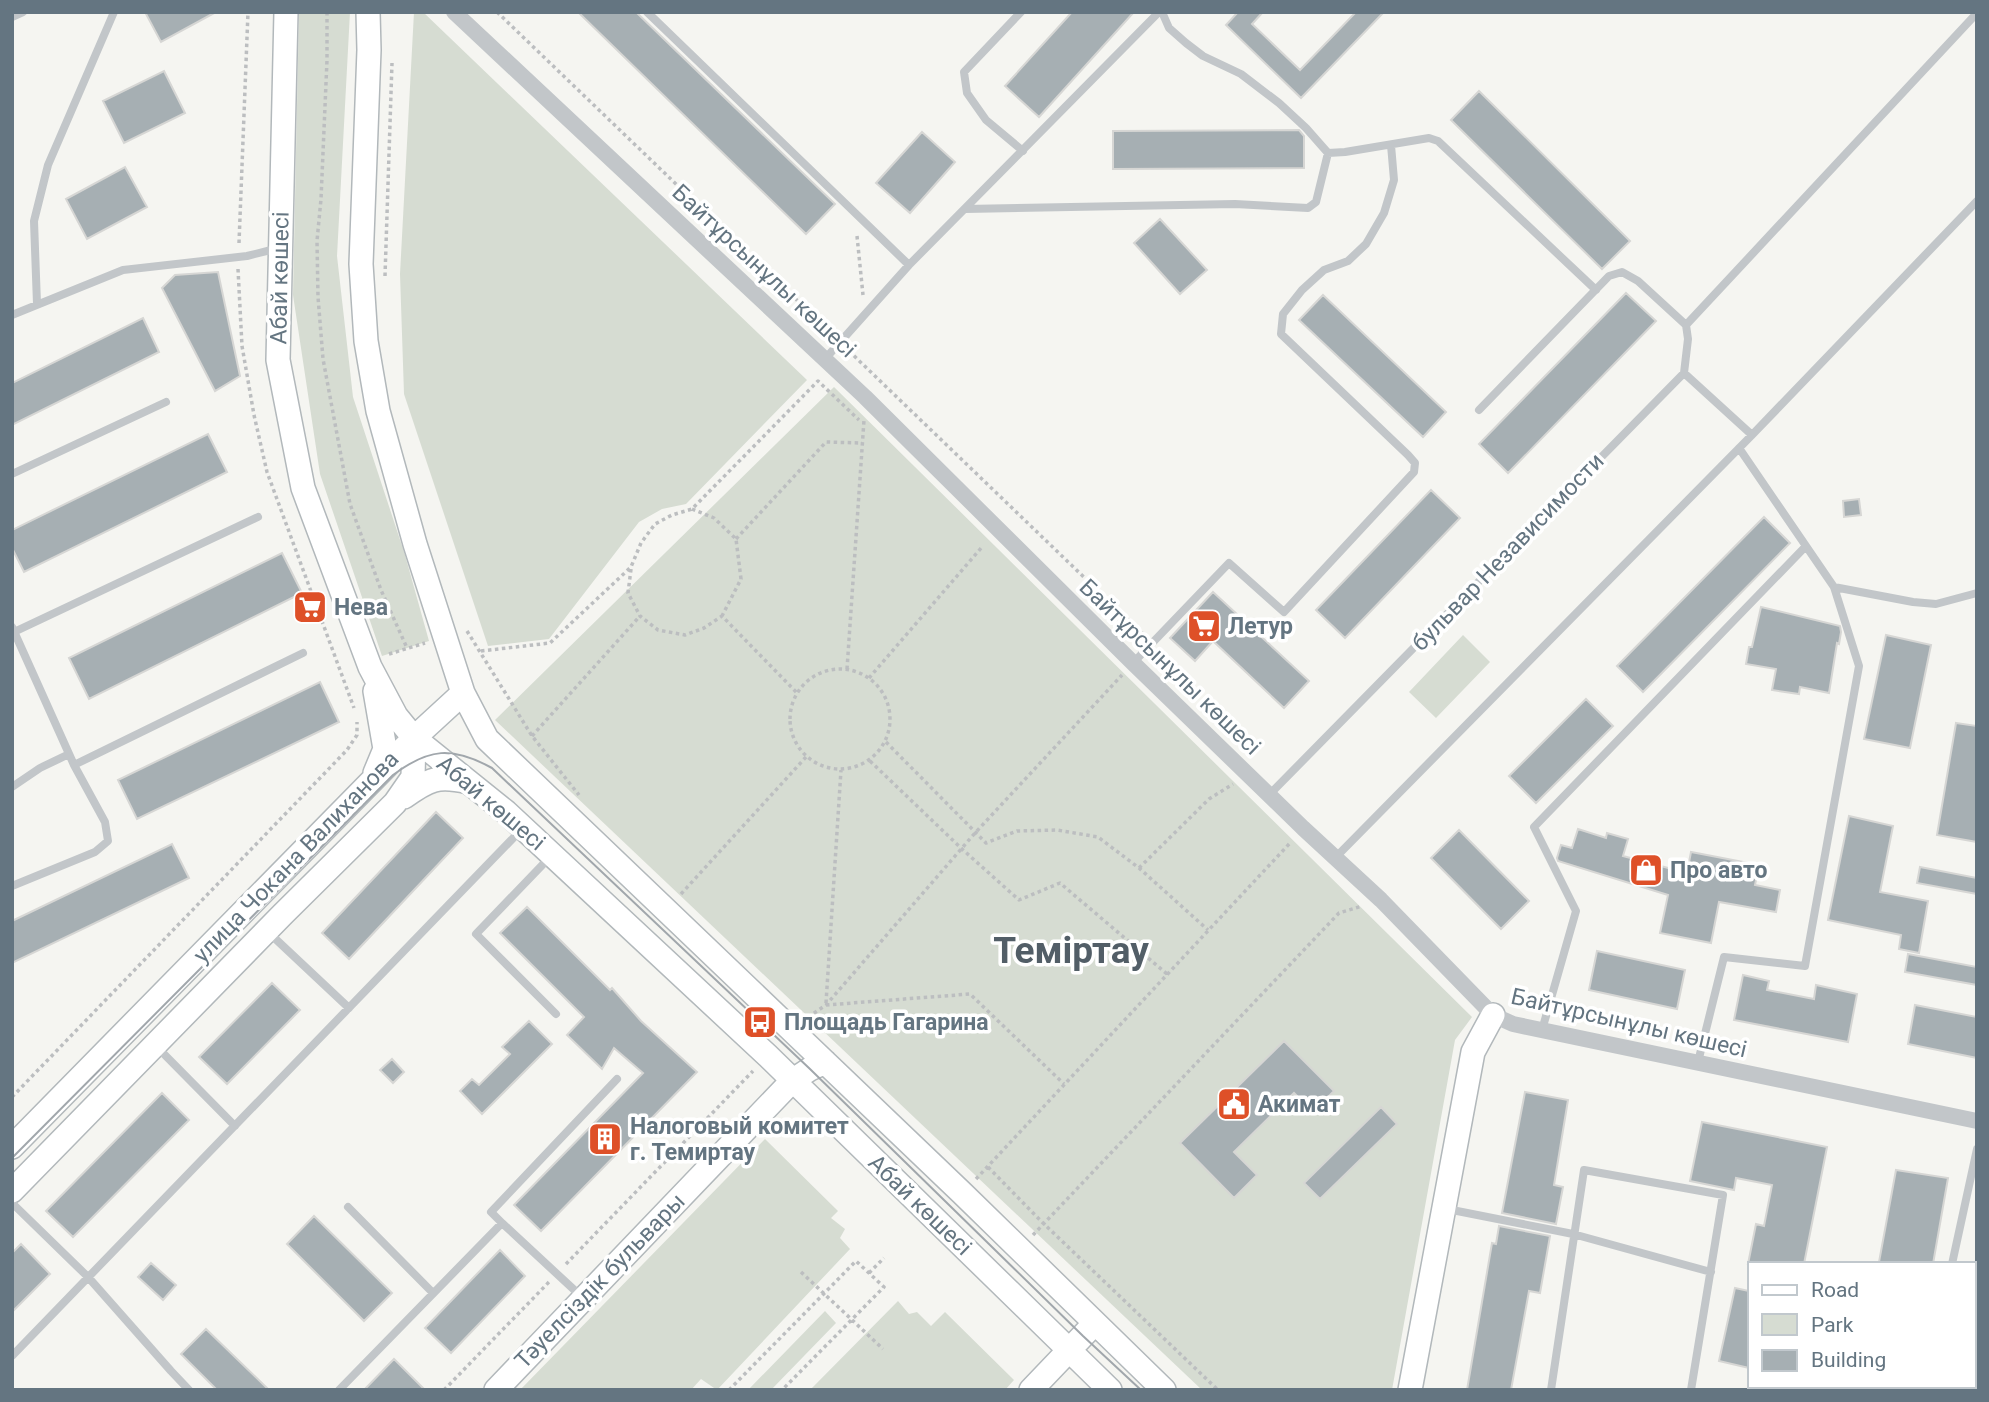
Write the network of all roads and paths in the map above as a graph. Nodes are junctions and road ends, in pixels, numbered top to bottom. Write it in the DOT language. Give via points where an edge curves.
graph roads {
  1 [pos="23,12"];
  2 [pos="114,12"];
  3 [pos="248,12"];
  4 [pos="286,12"];
  5 [pos="327,12"];
  6 [pos="368,12"];
  7 [pos="454,12"];
  8 [pos="497,12"];
  9 [pos="647,12"];
  10 [pos="1021,12"];
  11 [pos="1160,12"];
  12 [pos="1977,13"];
  13 [pos="12,17"];
  14 [pos="391,51"];
  15 [pos="1391,145"];
  16 [pos="1023,151"];
  17 [pos="1328,153"];
  18 [pos="1977,201"];
  19 [pos="965,209"];
  20 [pos="855,213"];
  21 [pos="281,247"];
  22 [pos="238,257"];
  23 [pos="909,265"];
  24 [pos="385,288"];
  25 [pos="1596,290"];
  26 [pos="37,304"];
  27 [pos="865,314"];
  28 [pos="12,315"];
  29 [pos="1686,325"];
  30 [pos="840,342"];
  31 [pos="825,359"];
  32 [pos="1684,373"];
  33 [pos="865,397"];
  34 [pos="166,402"];
  35 [pos="1479,410"];
  36 [pos="863,424"];
  37 [pos="1752,435"];
  38 [pos="862,443"];
  39 [pos="1740,447"];
  40 [pos="12,474"];
  41 [pos="692,509"];
  42 [pos="258,517"];
  43 [pos="736,539"];
  44 [pos="1806,546"];
  45 [pos="982,547"];
  46 [pos="631,567"];
  47 [pos="1834,587"];
  48 [pos="1977,593"];
  49 [pos="722,616"];
  50 [pos="640,617"];
  51 [pos="13,630"];
  52 [pos="445,637"];
  53 [pos="1152,643"];
  54 [pos="407,648"];
  55 [pos="480,651"];
  56 [pos="303,653"];
  57 [pos="1133,663"];
  58 [pos="369,664"];
  59 [pos="847,669"];
  60 [pos="341,672"];
  61 [pos="869,678"];
  62 [pos="463,693"];
  63 [pos="797,693"];
  64 [pos="532,736"];
  65 [pos="414,738"];
  66 [pos="886,742"];
  67 [pos="69,754"];
  68 [pos="806,757"];
  69 [pos="870,761"];
  70 [pos="74,765"];
  71 [pos="841,770"];
  72 [pos="1248,775"];
  73 [pos="372,781"];
  74 [pos="469,782"];
  75 [pos="12,787"];
  76 [pos="1269,796"];
  77 [pos="582,798"];
  78 [pos="395,803"];
  79 [pos="523,828"];
  80 [pos="1303,828"];
  81 [pos="975,833"];
  82 [pos="962,849"];
  83 [pos="552,855"];
  84 [pos="1335,858"];
  85 [pos="1139,868"];
  86 [pos="12,886"];
  87 [pos="1381,900"];
  88 [pos="689,902"];
  89 [pos="267,930"];
  90 [pos="1208,930"];
  91 [pos="1167,974"];
  92 [pos="826,1005"];
  93 [pos="349,1009"];
  94 [pos="556,1014"];
  95 [pos="1493,1015"];
  96 [pos="1542,1030"];
  97 [pos="155,1045"];
  98 [pos="768,1056"];
  99 [pos="825,1062"];
  100 [pos="1698,1062"];
  101 [pos="617,1079"];
  102 [pos="792,1081"];
  103 [pos="1064,1084"];
  104 [pos="12,1097"];
  105 [pos="1977,1121"];
  106 [pos="235,1126"];
  107 [pos="12,1147"];
  108 [pos="1977,1149"];
  109 [pos="987,1167"];
  110 [pos="12,1191"];
  111 [pos="962,1193"];
  112 [pos="12,1203"];
  113 [pos="348,1207"];
  114 [pos="1444,1208"];
  115 [pos="502,1223"];
  116 [pos="1043,1223"];
  117 [pos="1573,1234"];
  118 [pos="1029,1240"];
  119 [pos="884,1258"];
  120 [pos="1952,1262"];
  121 [pos="801,1272"];
  122 [pos="1711,1272"];
  123 [pos="869,1273"];
  124 [pos="556,1274"];
  125 [pos="88,1277"];
  126 [pos="433,1293"];
  127 [pos="824,1294"];
  128 [pos="584,1299"];
  129 [pos="851,1320"];
  130 [pos="1095,1323"];
  131 [pos="883,1349"];
  132 [pos="1069,1350"];
  133 [pos="12,1356"];
  134 [pos="189,1390"];
  135 [pos="339,1390"];
  136 [pos="444,1390"];
  137 [pos="496,1390"];
  138 [pos="729,1390"];
  139 [pos="782,1390"];
  140 [pos="1031,1390"];
  141 [pos="1110,1390"];
  142 [pos="1164,1390"];
  143 [pos="1218,1390"];
  144 [pos="1410,1390"];
  145 [pos="1551,1390"];
  146 [pos="1691,1390"];
  1 -- 13 [label="lane"];
  2 -- 26 [label="lane" via="48,165 34,221"];
  3 -- 22 [label="path"];
  4 -- 21 [label="street, Абай көшесі"];
  5 -- 54 [label="path" via="317,241 323,359 350,504"];
  6 -- 52 [label="street, Абай көшесі" via="361,264 366,341 378,411"];
  7 -- 31 [label="street, Байтұрсынұлы көшесі"];
  8 -- 30 [label="path"];
  9 -- 20 [label="lane"];
  10 -- 16 [label="lane" via="964,72 967,93 986,120"];
  11 -- 16 [label="lane"];
  11 -- 17 [label="lane" via="1186,43 1241,74 1279,103"];
  12 -- 29 [label="lane"];
  14 -- 24 [label="path"];
  15 -- 17 [label="lane"];
  15 -- 25 [label="lane" via="1429,138 1438,141"];
  15 -- 53 [label="lane" via="1394,180 1384,214 1366,244 1348,261 1324,271 1301,290 1283,314 1281,334 1408,455 1415,463 1414,472 1284,612 1229,563"];
  16 -- 19 [label="lane"];
  17 -- 19 [label="lane" via="1316,202 1308,208 1235,204"];
  18 -- 37 [label="lane"];
  19 -- 23 [label="lane"];
  20 -- 23 [label="lane"];
  20 -- 27 [label="path"];
  21 -- 22 [label="lane"];
  21 -- 58 [label="street, Абай көшесі" via="278,360 303,488"];
  22 -- 26 [label="lane" via="123,270"];
  22 -- 60 [label="path" via="242,346 267,472"];
  23 -- 27 [label="lane"];
  25 -- 29 [label="lane" via="1609,276 1622,272"];
  25 -- 35 [label="lane"];
  26 -- 28 [label="lane"];
  27 -- 30 [label="lane"];
  29 -- 32 [label="lane"];
  30 -- 31 [label="lane"];
  30 -- 53 [label="path"];
  31 -- 33 [label="street, Байтұрсынұлы көшесі"];
  32 -- 37 [label="lane"];
  32 -- 76 [label="lane, бульвар Независимости"];
  33 -- 36 [label="path"];
  33 -- 57 [label="street, Байтұрсынұлы көшесі"];
  34 -- 40 [label="lane"];
  36 -- 38 [label="path"];
  36 -- 41 [label="path" via="818,381"];
  37 -- 39 [label="lane"];
  38 -- 43 [label="path" via="826,442"];
  38 -- 59 [label="path"];
  39 -- 44 [label="lane"];
  39 -- 84 [label="lane"];
  41 -- 43 [label="path" via="714,518"];
  41 -- 46 [label="path" via="654,524"];
  42 -- 51 [label="lane"];
  43 -- 49 [label="path" via="741,579"];
  44 -- 47 [label="lane"];
  44 -- 96 [label="lane" via="1534,827 1576,911"];
  45 -- 61 [label="path"];
  46 -- 50 [label="path" via="628,593"];
  46 -- 55 [label="path" via="550,643"];
  47 -- 48 [label="lane" via="1936,604"];
  47 -- 100 [label="lane" via="1859,666 1805,966 1724,957"];
  49 -- 50 [label="path" via="685,635 658,630"];
  49 -- 63 [label="path"];
  50 -- 64 [label="path"];
  51 -- 67 [label="lane"];
  52 -- 54 [label="path"];
  52 -- 55 [label="path" via="466,629"];
  52 -- 62 [label="street, Абай көшесі"];
  53 -- 57 [label="lane"];
  54 -- 58 [label="path"];
  55 -- 64 [label="path"];
  56 -- 70 [label="lane"];
  57 -- 72 [label="street, Байтұрсынұлы көшесі"];
  57 -- 81 [label="path"];
  58 -- 60 [label="path"];
  58 -- 65 [label="street, Абай көшесі" via="396,716"];
  58 -- 73 [label="street" via="385,749"];
  59 -- 61 [label="path"];
  59 -- 63 [label="path" via="816,675"];
  60 -- 104 [label="path" via="357,714 357,735 347,750"];
  61 -- 66 [label="path" via="885,695 891,719"];
  62 -- 65 [label="street"];
  62 -- 99 [label="street, Абай көшесі" via="487,738"];
  63 -- 68 [label="path" via="790,727"];
  64 -- 77 [label="path"];
  65 -- 73 [label="street, улица Чокана Валиханова"];
  65 -- 74 [label="street, Абай көшесі"];
  65 -- 78 [label="street, улица Чокана Валиханова" via="413,777"];
  66 -- 69 [label="path"];
  66 -- 81 [label="path"];
  67 -- 70 [label="lane"];
  67 -- 75 [label="lane"];
  68 -- 71 [label="path" via="822,767"];
  68 -- 88 [label="path" via="681,894"];
  69 -- 71 [label="path"];
  69 -- 82 [label="path"];
  70 -- 86 [label="lane" via="105,822 108,841 95,852"];
  71 -- 92 [label="path"];
  72 -- 76 [label="street, Байтұрсынұлы көшесі"];
  72 -- 85 [label="path" via="1209,799"];
  73 -- 107 [label="street, улица Чокана Валиханова"];
  74 -- 78 [label="street" via="437,778"];
  74 -- 79 [label="street, Абай көшесі"];
  76 -- 80 [label="street, Байтұрсынұлы көшесі"];
  78 -- 89 [label="street, улица Чокана Валиханова"];
  79 -- 83 [label="street, Абай көшесі"];
  79 -- 93 [label="lane"];
  80 -- 84 [label="street, Байтұрсынұлы көшесі"];
  80 -- 90 [label="path"];
  81 -- 82 [label="path"];
  81 -- 85 [label="path" via="986,843 1017,831 1057,830 1098,837"];
  82 -- 91 [label="path" via="1020,900 1060,883"];
  82 -- 92 [label="path"];
  83 -- 94 [label="lane" via="476,934"];
  83 -- 98 [label="street, Абай көшесі"];
  84 -- 87 [label="street, Байтұрсынұлы көшесі"];
  85 -- 90 [label="path"];
  87 -- 95 [label="street, Байтұрсынұлы көшесі"];
  87 -- 116 [label="path" via="1339,913"];
  89 -- 93 [label="lane"];
  89 -- 97 [label="street, улица Чокана Валиханова"];
  90 -- 91 [label="path"];
  91 -- 103 [label="path"];
  92 -- 103 [label="path" via="970,994"];
  93 -- 106 [label="lane"];
  95 -- 96 [label="street, Байтұрсынұлы көшесі"];
  95 -- 114 [label="street" via="1473,1052"];
  96 -- 100 [label="street, Байтұрсынұлы көшесі"];
  97 -- 106 [label="lane"];
  97 -- 110 [label="street, улица Чокана Валиханова"];
  98 -- 102 [label="street, Абай көшесі"];
  98 -- 124 [label="path"];
  99 -- 102 [label="street, Тәуелсіздік бульвары"];
  99 -- 111 [label="street, Абай көшесі"];
  100 -- 105 [label="street, Байтұрсынұлы көшесі"];
  101 -- 115 [label="lane" via="491,1212"];
  102 -- 128 [label="street, Тәуелсіздік бульвары"];
  102 -- 132 [label="street, Абай көшесі"];
  103 -- 109 [label="path"];
  106 -- 125 [label="lane"];
  108 -- 120 [label="lane"];
  109 -- 111 [label="path"];
  109 -- 116 [label="path"];
  111 -- 130 [label="street, Абай көшесі"];
  112 -- 125 [label="lane"];
  113 -- 126 [label="lane"];
  114 -- 117 [label="lane"];
  114 -- 144 [label="street"];
  115 -- 124 [label="lane"];
  115 -- 126 [label="lane"];
  116 -- 118 [label="path"];
  116 -- 143 [label="path"];
  117 -- 122 [label="lane"];
  117 -- 122 [label="lane" via="1584,1170 1723,1195"];
  117 -- 145 [label="lane"];
  119 -- 123 [label="path"];
  121 -- 127 [label="path"];
  122 -- 146 [label="lane"];
  123 -- 127 [label="path" via="856,1261"];
  123 -- 129 [label="path" via="884,1287"];
  124 -- 128 [label="lane"];
  124 -- 136 [label="path"];
  125 -- 133 [label="lane"];
  125 -- 134 [label="lane"];
  126 -- 135 [label="lane"];
  127 -- 129 [label="path"];
  127 -- 138 [label="path"];
  128 -- 137 [label="street, Тәуелсіздік бульвары"];
  129 -- 131 [label="path"];
  129 -- 139 [label="path"];
  130 -- 132 [label="street"];
  130 -- 142 [label="street, Абай көшесі"];
  132 -- 140 [label="street"];
  132 -- 141 [label="street, Абай көшесі"];
}
